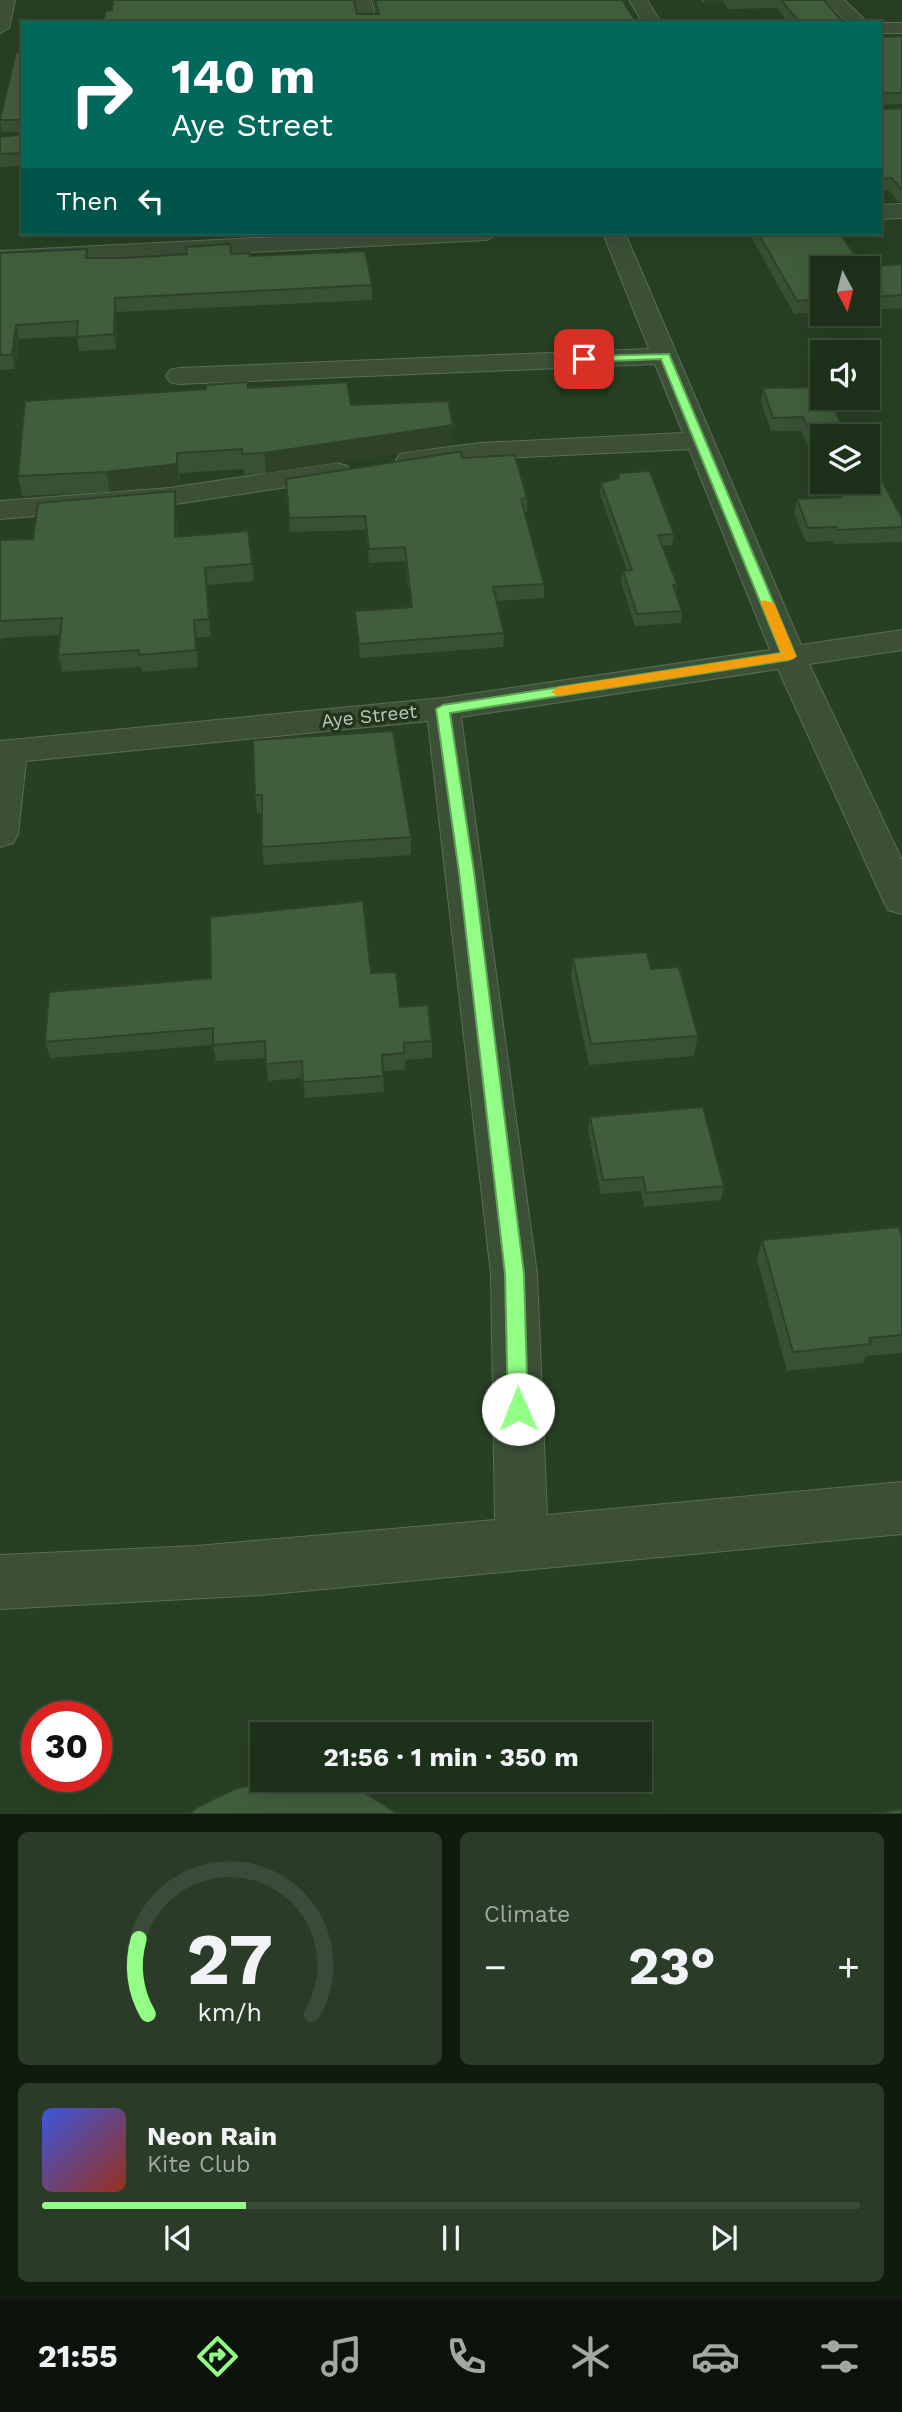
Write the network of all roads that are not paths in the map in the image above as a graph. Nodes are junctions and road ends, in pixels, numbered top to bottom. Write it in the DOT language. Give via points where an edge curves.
graph roads {
  1 [pos="6,0"];
  2 [pos="362,0"];
  3 [pos="638,0"];
  4 [pos="834,0"];
  5 [pos="367,21"];
  6 [pos="651,21"];
  7 [pos="857,21"];
  8 [pos="902,27"];
  9 [pos="0,28"];
  10 [pos="882,28"];
  11 [pos="902,211"];
  12 [pos="882,212"];
  13 [pos="401,235"];
  14 [pos="615,235"];
  15 [pos="0,258"];
  16 [pos="665,356"];
  17 [pos="179,376"];
  18 [pos="701,440"];
  19 [pos="0,510"];
  20 [pos="902,640"];
  21 [pos="789,656"];
  22 [pos="443,709"];
  23 [pos="5,751"];
  24 [pos="0,835"];
  25 [pos="902,900"];
  26 [pos="902,1508"];
  27 [pos="522,1544"];
  28 [pos="0,1581"];
  1 -- 9 [label="street"];
  2 -- 5 [label="street"];
  3 -- 6 [label="street"];
  4 -- 7 [label="street"];
  8 -- 10 [label="street"];
  11 -- 12 [label="street"];
  13 -- 15 [label="street"];
  14 -- 16 [label="street"];
  16 -- 17 [label="street"];
  16 -- 18 [label="street"];
  18 -- 19 [label="street" via="481,451 221,491"];
  18 -- 21 [label="street"];
  20 -- 21 [label="street, Aye Street"];
  21 -- 22 [label="street, Aye Street"];
  21 -- 25 [label="street"];
  22 -- 23 [label="street, Aye Street"];
  22 -- 27 [label="street" via="514,1274"];
  23 -- 24 [label="street"];
  26 -- 27 [label="street"];
  27 -- 28 [label="street" via="309,1565 92,1580"];
}
